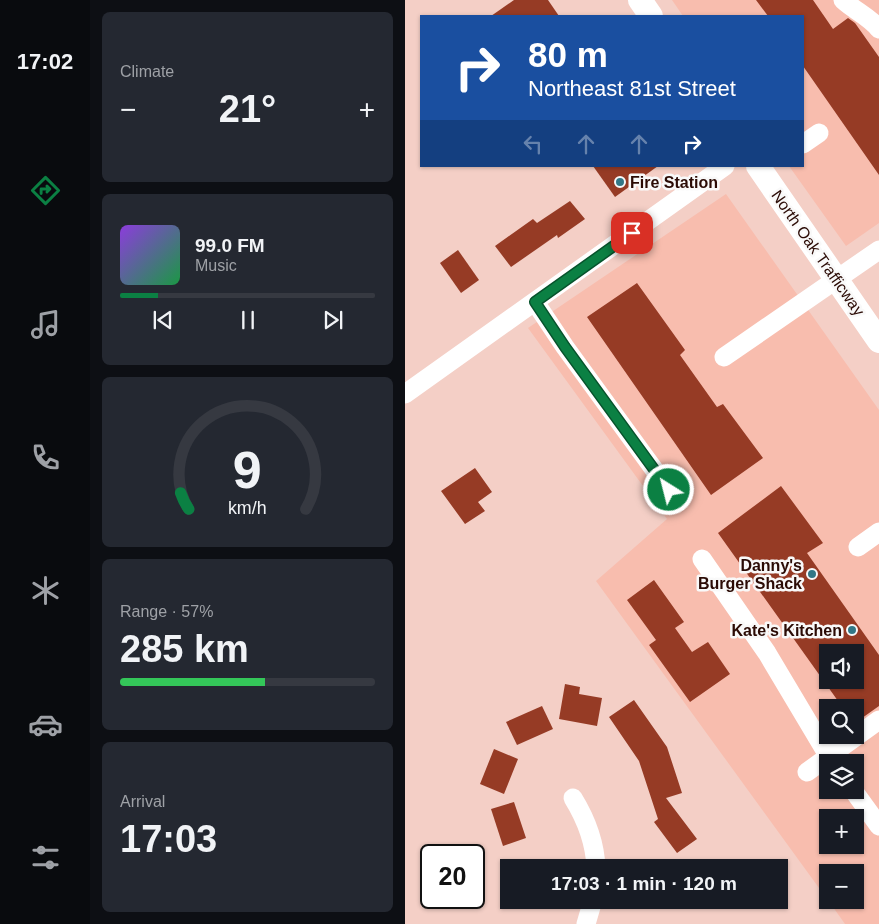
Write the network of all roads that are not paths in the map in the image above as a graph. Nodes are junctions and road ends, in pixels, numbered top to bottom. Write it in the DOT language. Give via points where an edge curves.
graph roads {
  1 [pos="640,0"];
  2 [pos="843,0"];
  3 [pos="650,15"];
  4 [pos="879,30"];
  5 [pos="819,133"];
  6 [pos="804,143"];
  7 [pos="724,167"];
  8 [pos="763,168"];
  9 [pos="879,250"];
  10 [pos="837,280"];
  11 [pos="535,302"];
  12 [pos="879,341"];
  13 [pos="723,357"];
  14 [pos="405,394"];
  15 [pos="669,490"];
  16 [pos="879,532"];
  17 [pos="858,547"];
  18 [pos="702,559"];
  19 [pos="879,720"];
  20 [pos="826,754"];
  21 [pos="837,754"];
  22 [pos="819,766"];
  23 [pos="807,772"];
  24 [pos="573,798"];
  25 [pos="860,799"];
  26 [pos="879,826"];
  27 [pos="595,859"];
  28 [pos="590,909"];
  29 [pos="586,924"];
  1 -- 3 [label="main road"];
  2 -- 4 [label="street"];
  5 -- 6 [label="street"];
  7 -- 11 [label="street"];
  8 -- 10 [label="main road, North Oak Trafficway"];
  9 -- 10 [label="street"];
  10 -- 12 [label="main road, North Oak Trafficway"];
  10 -- 13 [label="street"];
  11 -- 14 [label="street"];
  11 -- 15 [label="street"];
  16 -- 17 [label="street"];
  18 -- 20 [label="street" via="767,653"];
  19 -- 21 [label="street"];
  22 -- 23 [label="street"];
  24 -- 27 [label="street" via="591,836"];
  25 -- 26 [label="street"];
  28 -- 29 [label="street"];
}
